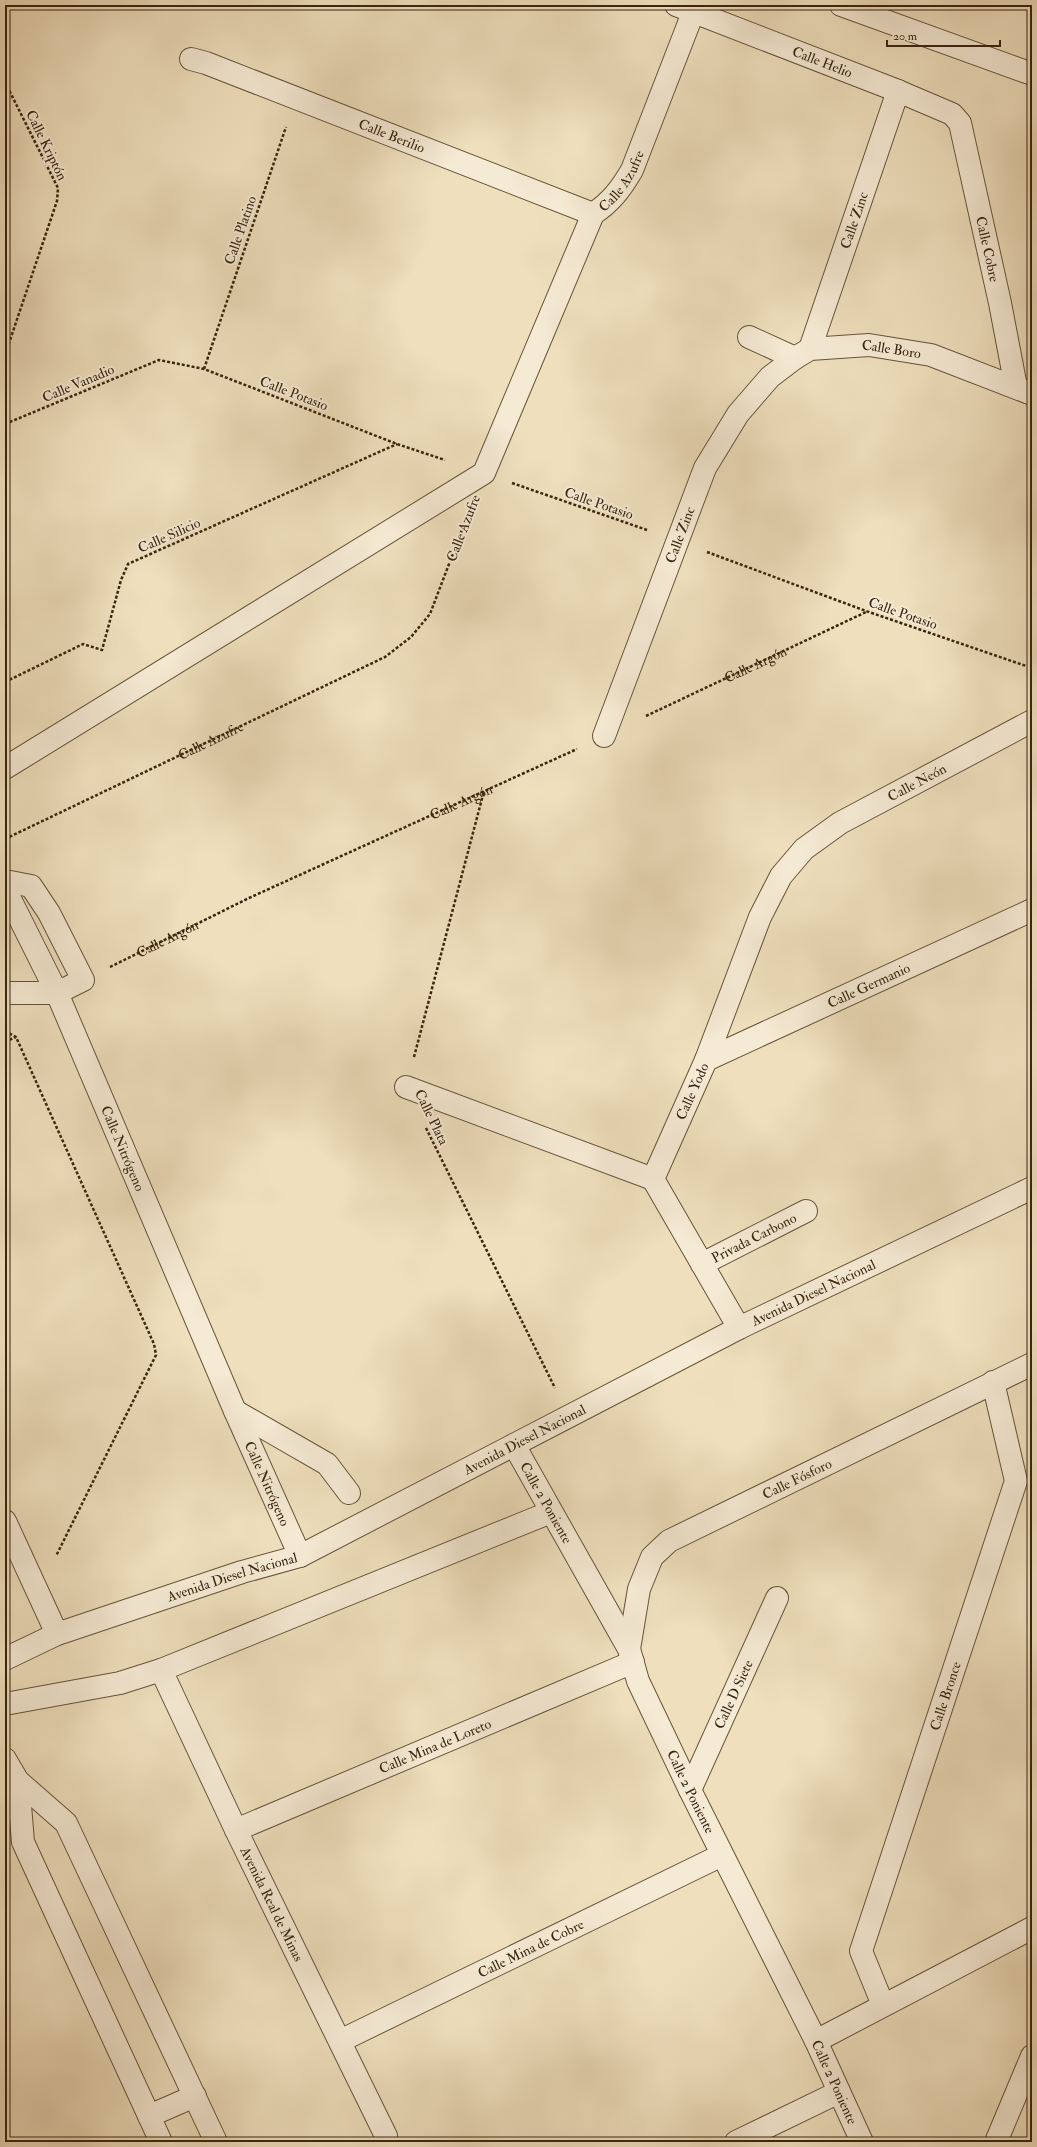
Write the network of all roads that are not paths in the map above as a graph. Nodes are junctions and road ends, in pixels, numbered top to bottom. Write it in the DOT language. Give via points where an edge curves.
graph roads {
  1 [pos="841,5"];
  2 [pos="688,7"];
  3 [pos="190,59"];
  4 [pos="1032,74"];
  5 [pos="898,91"];
  6 [pos="952,114"];
  7 [pos="593,214"];
  8 [pos="749,337"];
  9 [pos="803,353"];
  10 [pos="1024,391"];
  11 [pos="1032,721"];
  12 [pos="604,736"];
  13 [pos="5,768"];
  14 [pos="804,849"];
  15 [pos="5,880"];
  16 [pos="5,889"];
  17 [pos="1032,910"];
  18 [pos="5,993"];
  19 [pos="57,993"];
  20 [pos="706,1060"];
  21 [pos="406,1087"];
  22 [pos="653,1179"];
  23 [pos="1032,1188"];
  24 [pos="806,1212"];
  25 [pos="702,1264"];
  26 [pos="739,1328"];
  27 [pos="1032,1364"];
  28 [pos="993,1382"];
  29 [pos="235,1411"];
  30 [pos="514,1445"];
  31 [pos="349,1492"];
  32 [pos="552,1512"];
  33 [pos="5,1521"];
  34 [pos="300,1556"];
  35 [pos="777,1598"];
  36 [pos="57,1634"];
  37 [pos="631,1656"];
  38 [pos="5,1659"];
  39 [pos="161,1670"];
  40 [pos="5,1704"];
  41 [pos="5,1759"];
  42 [pos="18,1780"];
  43 [pos="690,1790"];
  44 [pos="236,1830"];
  45 [pos="722,1855"];
  46 [pos="1032,1928"];
  47 [pos="883,2005"];
  48 [pos="340,2041"];
  49 [pos="816,2041"];
  50 [pos="1032,2056"];
  51 [pos="839,2092"];
  52 [pos="195,2096"];
  53 [pos="149,2116"];
  54 [pos="386,2136"];
  55 [pos="161,2142"];
  56 [pos="216,2142"];
  57 [pos="736,2142"];
  58 [pos="862,2142"];
  59 [pos="996,2142"];
  1 -- 4 [label="street"];
  2 -- 5 [label="street, Calle Helio"];
  2 -- 7 [label="street, Calle Azufre" via="632,170 620,190"];
  3 -- 7 [label="street, Calle Berilio" via="206,63"];
  5 -- 6 [label="street, Calle Helio"];
  5 -- 9 [label="street, Calle Zinc"];
  6 -- 10 [label="street, Calle Cobre" via="960,123 1000,303"];
  7 -- 13 [label="street, Calle Azufre" via="484,473"];
  8 -- 9 [label="street, Calle Boro"];
  9 -- 10 [label="street, Calle Boro" via="869,345 931,355"];
  9 -- 12 [label="street, Calle Zinc" via="770,377 738,414 705,468"];
  11 -- 14 [label="street, Calle Neón" via="840,823"];
  14 -- 20 [label="street, Calle Yodo" via="781,876 760,916"];
  15 -- 19 [label="street" via="31,886 49,912 83,980"];
  16 -- 19 [label="street, Calle Nitrógeno"];
  17 -- 20 [label="street, Calle Germanio"];
  18 -- 19 [label="street"];
  19 -- 29 [label="street, Calle Nitrógeno"];
  20 -- 22 [label="street, Calle Yodo"];
  21 -- 22 [label="street"];
  22 -- 25 [label="street"];
  23 -- 26 [label="street, Avenida Diesel Nacional"];
  24 -- 25 [label="street, Privada Carbono"];
  25 -- 26 [label="street"];
  26 -- 30 [label="street, Avenida Diesel Nacional"];
  27 -- 28 [label="street, Calle Fósforo"];
  28 -- 37 [label="street, Calle Fósforo" via="669,1541 652,1557 639,1589"];
  28 -- 47 [label="street, Calle Bronce" via="1016,1481 861,1951"];
  29 -- 31 [label="street, Calle Nitrógeno" via="326,1464"];
  29 -- 34 [label="street, Calle Nitrógeno"];
  30 -- 32 [label="street, Calle 2 Poniente"];
  30 -- 34 [label="street, Avenida Diesel Nacional"];
  32 -- 37 [label="street, Calle 2 Poniente"];
  32 -- 39 [label="street"];
  33 -- 36 [label="street"];
  34 -- 36 [label="street, Avenida Diesel Nacional" via="242,1572"];
  35 -- 43 [label="street, Calle D Siete"];
  36 -- 38 [label="street, Avenida Diesel Nacional"];
  37 -- 43 [label="street, Calle 2 Poniente" via="638,1680"];
  37 -- 44 [label="street, Calle Mina de Loreto"];
  39 -- 40 [label="street" via="120,1682"];
  39 -- 44 [label="street, Avenida Real de Minas"];
  41 -- 42 [label="street"];
  42 -- 52 [label="street" via="66,1823"];
  42 -- 53 [label="street" via="23,1842"];
  43 -- 45 [label="street, Calle 2 Poniente"];
  44 -- 48 [label="street, Avenida Real de Minas"];
  45 -- 48 [label="street, Calle Mina de Cobre"];
  45 -- 49 [label="street, Calle 2 Poniente"];
  46 -- 47 [label="street"];
  47 -- 49 [label="street"];
  48 -- 54 [label="street, Avenida Real de Minas"];
  49 -- 51 [label="street, Calle 2 Poniente"];
  50 -- 59 [label="street"];
  51 -- 57 [label="street"];
  51 -- 58 [label="street, Calle 2 Poniente"];
  52 -- 53 [label="street"];
  52 -- 56 [label="street"];
  53 -- 55 [label="street"];
}
